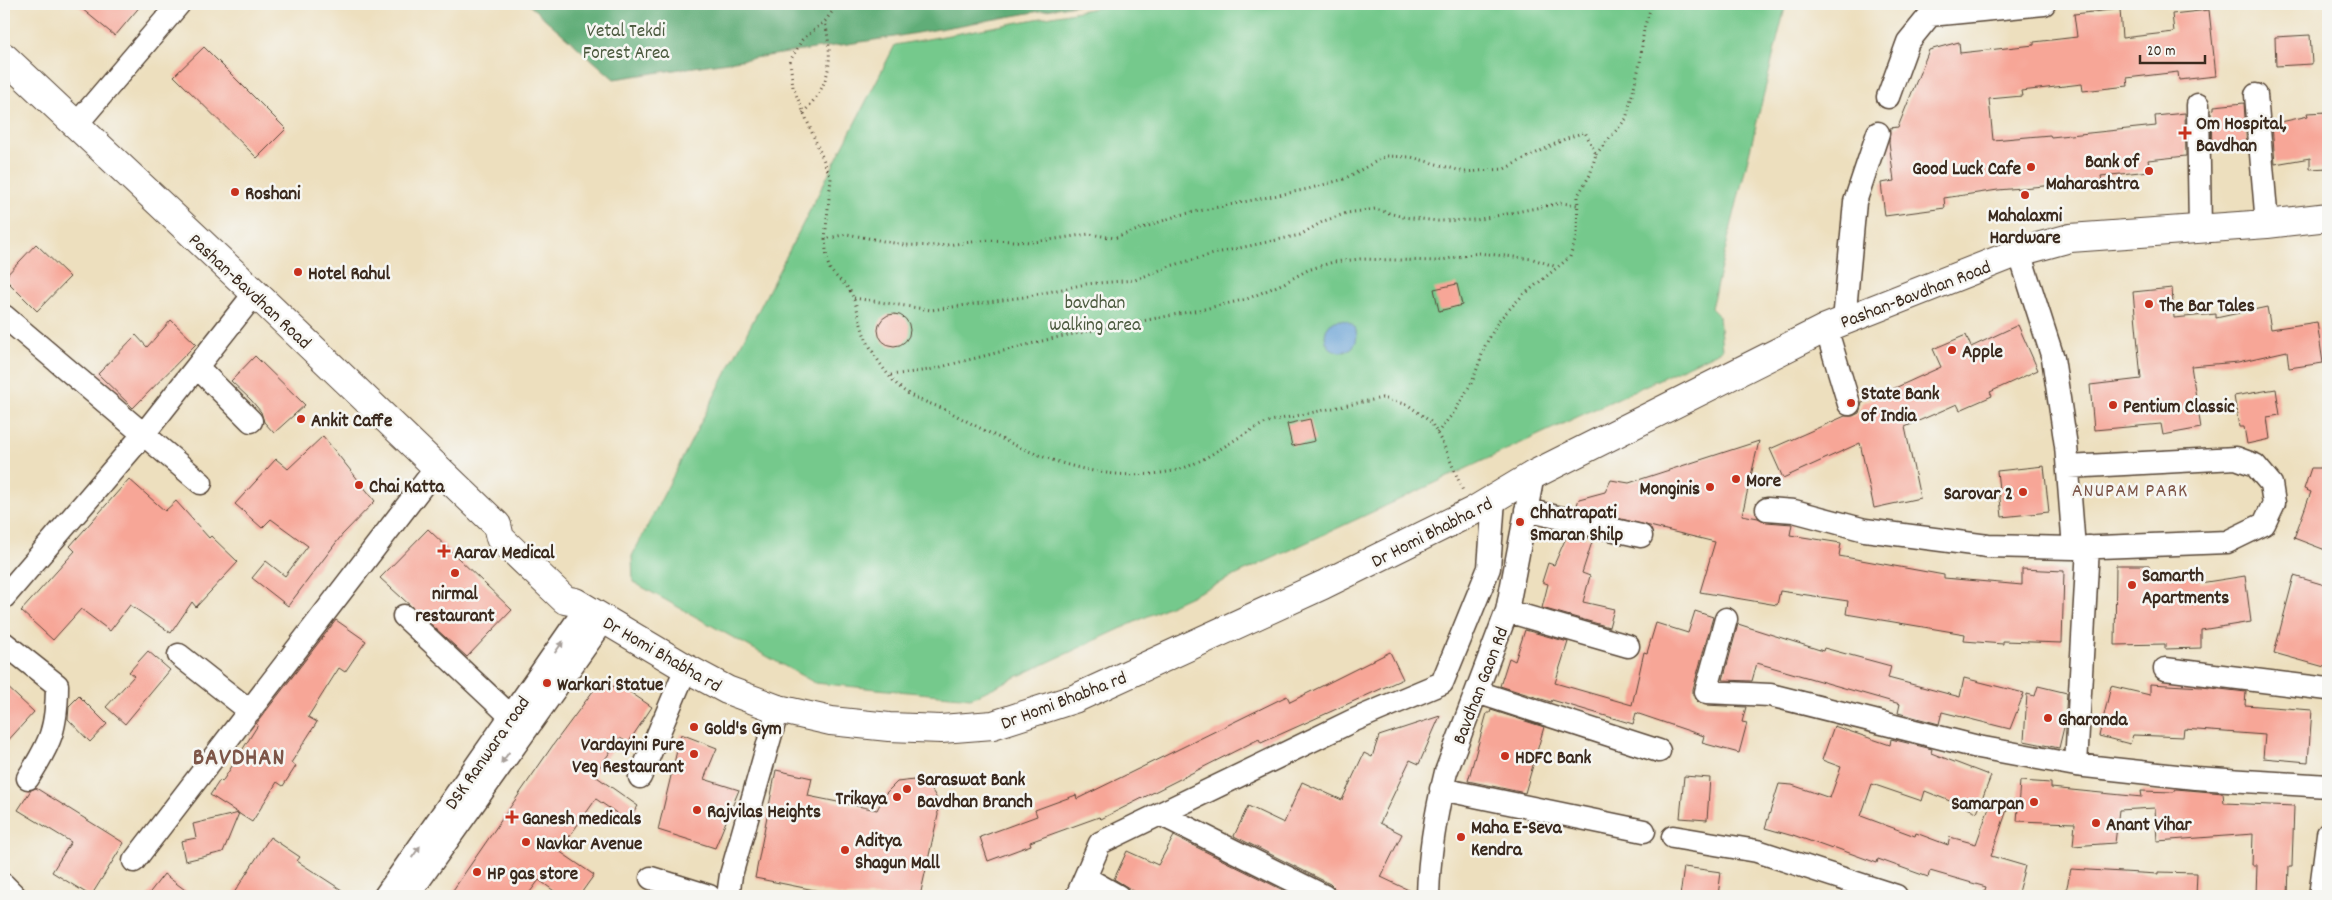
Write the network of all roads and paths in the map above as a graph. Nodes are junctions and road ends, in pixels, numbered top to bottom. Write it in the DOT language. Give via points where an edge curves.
graph roads {
  1 [pos="179,4"];
  2 [pos="838,4"];
  3 [pos="1652,4"];
  4 [pos="2044,4"];
  5 [pos="825,21"];
  6 [pos="4,57"];
  7 [pos="2256,95"];
  8 [pos="1888,97"];
  9 [pos="2198,105"];
  10 [pos="803,113"];
  11 [pos="75,126"];
  12 [pos="1878,133"];
  13 [pos="1596,154"];
  14 [pos="1577,205"];
  15 [pos="2328,217"];
  16 [pos="2267,224"];
  17 [pos="2200,229"];
  18 [pos="825,239"];
  19 [pos="2019,252"];
  20 [pos="1557,267"];
  21 [pos="255,293"];
  22 [pos="853,298"];
  23 [pos="4,316"];
  24 [pos="1835,324"];
  25 [pos="197,367"];
  26 [pos="890,375"];
  27 [pos="1849,404"];
  28 [pos="251,421"];
  29 [pos="1437,433"];
  30 [pos="144,435"];
  31 [pos="2068,466"];
  32 [pos="436,468"];
  33 [pos="1533,474"];
  34 [pos="202,483"];
  35 [pos="1484,505"];
  36 [pos="1767,509"];
  37 [pos="1526,510"];
  38 [pos="1641,536"];
  39 [pos="2081,548"];
  40 [pos="4,597"];
  41 [pos="588,610"];
  42 [pos="1507,611"];
  43 [pos="404,616"];
  44 [pos="1726,619"];
  45 [pos="4,643"];
  46 [pos="1628,646"];
  47 [pos="179,655"];
  48 [pos="686,668"];
  49 [pos="2165,669"];
  50 [pos="2328,689"];
  51 [pos="1477,692"];
  52 [pos="778,708"];
  53 [pos="250,711"];
  54 [pos="518,723"];
  55 [pos="1659,751"];
  56 [pos="2076,765"];
  57 [pos="640,777"];
  58 [pos="28,778"];
  59 [pos="2328,786"];
  60 [pos="1441,789"];
  61 [pos="1160,814"];
  62 [pos="1644,831"];
  63 [pos="2328,834"];
  64 [pos="1673,837"];
  65 [pos="134,862"];
  66 [pos="651,878"];
  67 [pos="4,885"];
  68 [pos="1082,887"];
  69 [pos="15,896"];
  70 [pos="385,896"];
  71 [pos="408,896"];
  72 [pos="709,896"];
  73 [pos="728,896"];
  74 [pos="1118,896"];
  75 [pos="1324,896"];
  76 [pos="1428,896"];
  77 [pos="1896,896"];
  78 [pos="2320,896"];
  1 -- 11 [label="street"];
  2 -- 5 [label="path"];
  3 -- 13 [label="path" via="1644,28 1640,63 1626,119"];
  4 -- 8 [label="street" via="1930,15 1908,42"];
  5 -- 10 [label="path" via="831,48 830,63 819,96"];
  5 -- 10 [label="path" via="802,40 790,61"];
  6 -- 11 [label="main road, Pashan-Bavdhan Road"];
  7 -- 16 [label="street"];
  9 -- 17 [label="street"];
  10 -- 18 [label="path" via="831,178"];
  11 -- 21 [label="main road, Pashan-Bavdhan Road"];
  12 -- 24 [label="street" via="1854,202"];
  13 -- 14 [label="path" via="1590,175 1578,195"];
  13 -- 18 [label="path" via="1585,132 1504,169 1466,172 1411,157 1386,156 1344,179 1179,215 1115,238 1089,234 1035,242 989,240 938,246 904,245 846,234"];
  14 -- 20 [label="path" via="1578,235 1570,257"];
  14 -- 22 [label="path" via="1561,203 1476,220 1438,221 1403,217 1375,209 1347,213 1324,221 1300,235 1170,266 1136,280 1086,284 1024,297 931,310"];
  15 -- 16 [label="main road, Pashan-Bavdhan Road"];
  16 -- 17 [label="main road, Pashan-Bavdhan Road"];
  17 -- 19 [label="main road, Pashan-Bavdhan Road" via="2070,238"];
  18 -- 22 [label="path" via="829,268"];
  19 -- 24 [label="main road, Pashan-Bavdhan Road"];
  19 -- 31 [label="street" via="2053,358"];
  20 -- 26 [label="path" via="1532,259 1478,253 1437,261 1360,259 1333,262 1247,298 1204,310 1054,338 929,370"];
  20 -- 29 [label="path" via="1499,320 1473,380 1455,411"];
  21 -- 25 [label="street"];
  21 -- 32 [label="main road, Pashan-Bavdhan Road"];
  22 -- 26 [label="path" via="867,341"];
  23 -- 30 [label="street"];
  24 -- 27 [label="street"];
  24 -- 33 [label="main road, Pashan-Bavdhan Road"];
  25 -- 28 [label="street"];
  25 -- 30 [label="street"];
  26 -- 29 [label="path" via="903,390 1019,447 1070,467 1108,474 1175,471 1271,421 1382,398 1408,406 1431,422"];
  29 -- 35 [label="path"];
  30 -- 34 [label="street"];
  30 -- 40 [label="street"];
  31 -- 39 [label="street"];
  31 -- 39 [label="street" via="2236,458 2255,465 2271,484 2274,503 2264,524 2227,542"];
  32 -- 41 [label="main road, Pashan-Bavdhan Road" via="497,525 509,526 574,590"];
  32 -- 53 [label="street"];
  33 -- 35 [label="main road, Dr Homi Bhabha rd"];
  33 -- 37 [label="street, Bavdhan Gaon Rd"];
  35 -- 52 [label="main road, Dr Homi Bhabha rd" via="1314,589 1101,687 993,726 890,727 830,721"];
  35 -- 61 [label="street" via="1489,568 1442,683 1352,721"];
  36 -- 39 [label="street" via="1794,511 1875,531 1988,546"];
  37 -- 38 [label="street"];
  37 -- 42 [label="street, Bavdhan Gaon Rd"];
  39 -- 56 [label="street"];
  41 -- 48 [label="main road, Dr Homi Bhabha rd"];
  41 -- 54 [label="street, DSK Ranwara road" via="553,673"];
  42 -- 46 [label="street"];
  42 -- 51 [label="street, Bavdhan Gaon Rd"];
  43 -- 54 [label="street"];
  44 -- 56 [label="street" via="1706,692 1770,696 1978,747"];
  45 -- 58 [label="street" via="57,685 57,716 52,733 46,750"];
  47 -- 53 [label="street"];
  48 -- 52 [label="main road, Dr Homi Bhabha rd" via="727,690"];
  48 -- 57 [label="street"];
  49 -- 50 [label="street"];
  51 -- 55 [label="street"];
  51 -- 60 [label="street, Bavdhan Gaon Rd"];
  52 -- 73 [label="street"];
  53 -- 65 [label="street"];
  70 -- 54 [label="street, DSK Ranwara road, one-way"];
  54 -- 71 [label="street, DSK Ranwara road, one-way"];
  56 -- 59 [label="street" via="2195,778"];
  60 -- 62 [label="street"];
  60 -- 76 [label="street, Bavdhan Gaon Rd"];
  61 -- 68 [label="street" via="1100,843"];
  61 -- 75 [label="street"];
  63 -- 78 [label="street"];
  64 -- 77 [label="street" via="1757,851"];
  66 -- 72 [label="street"];
  67 -- 69 [label="street"];
  68 -- 74 [label="street"];
}
